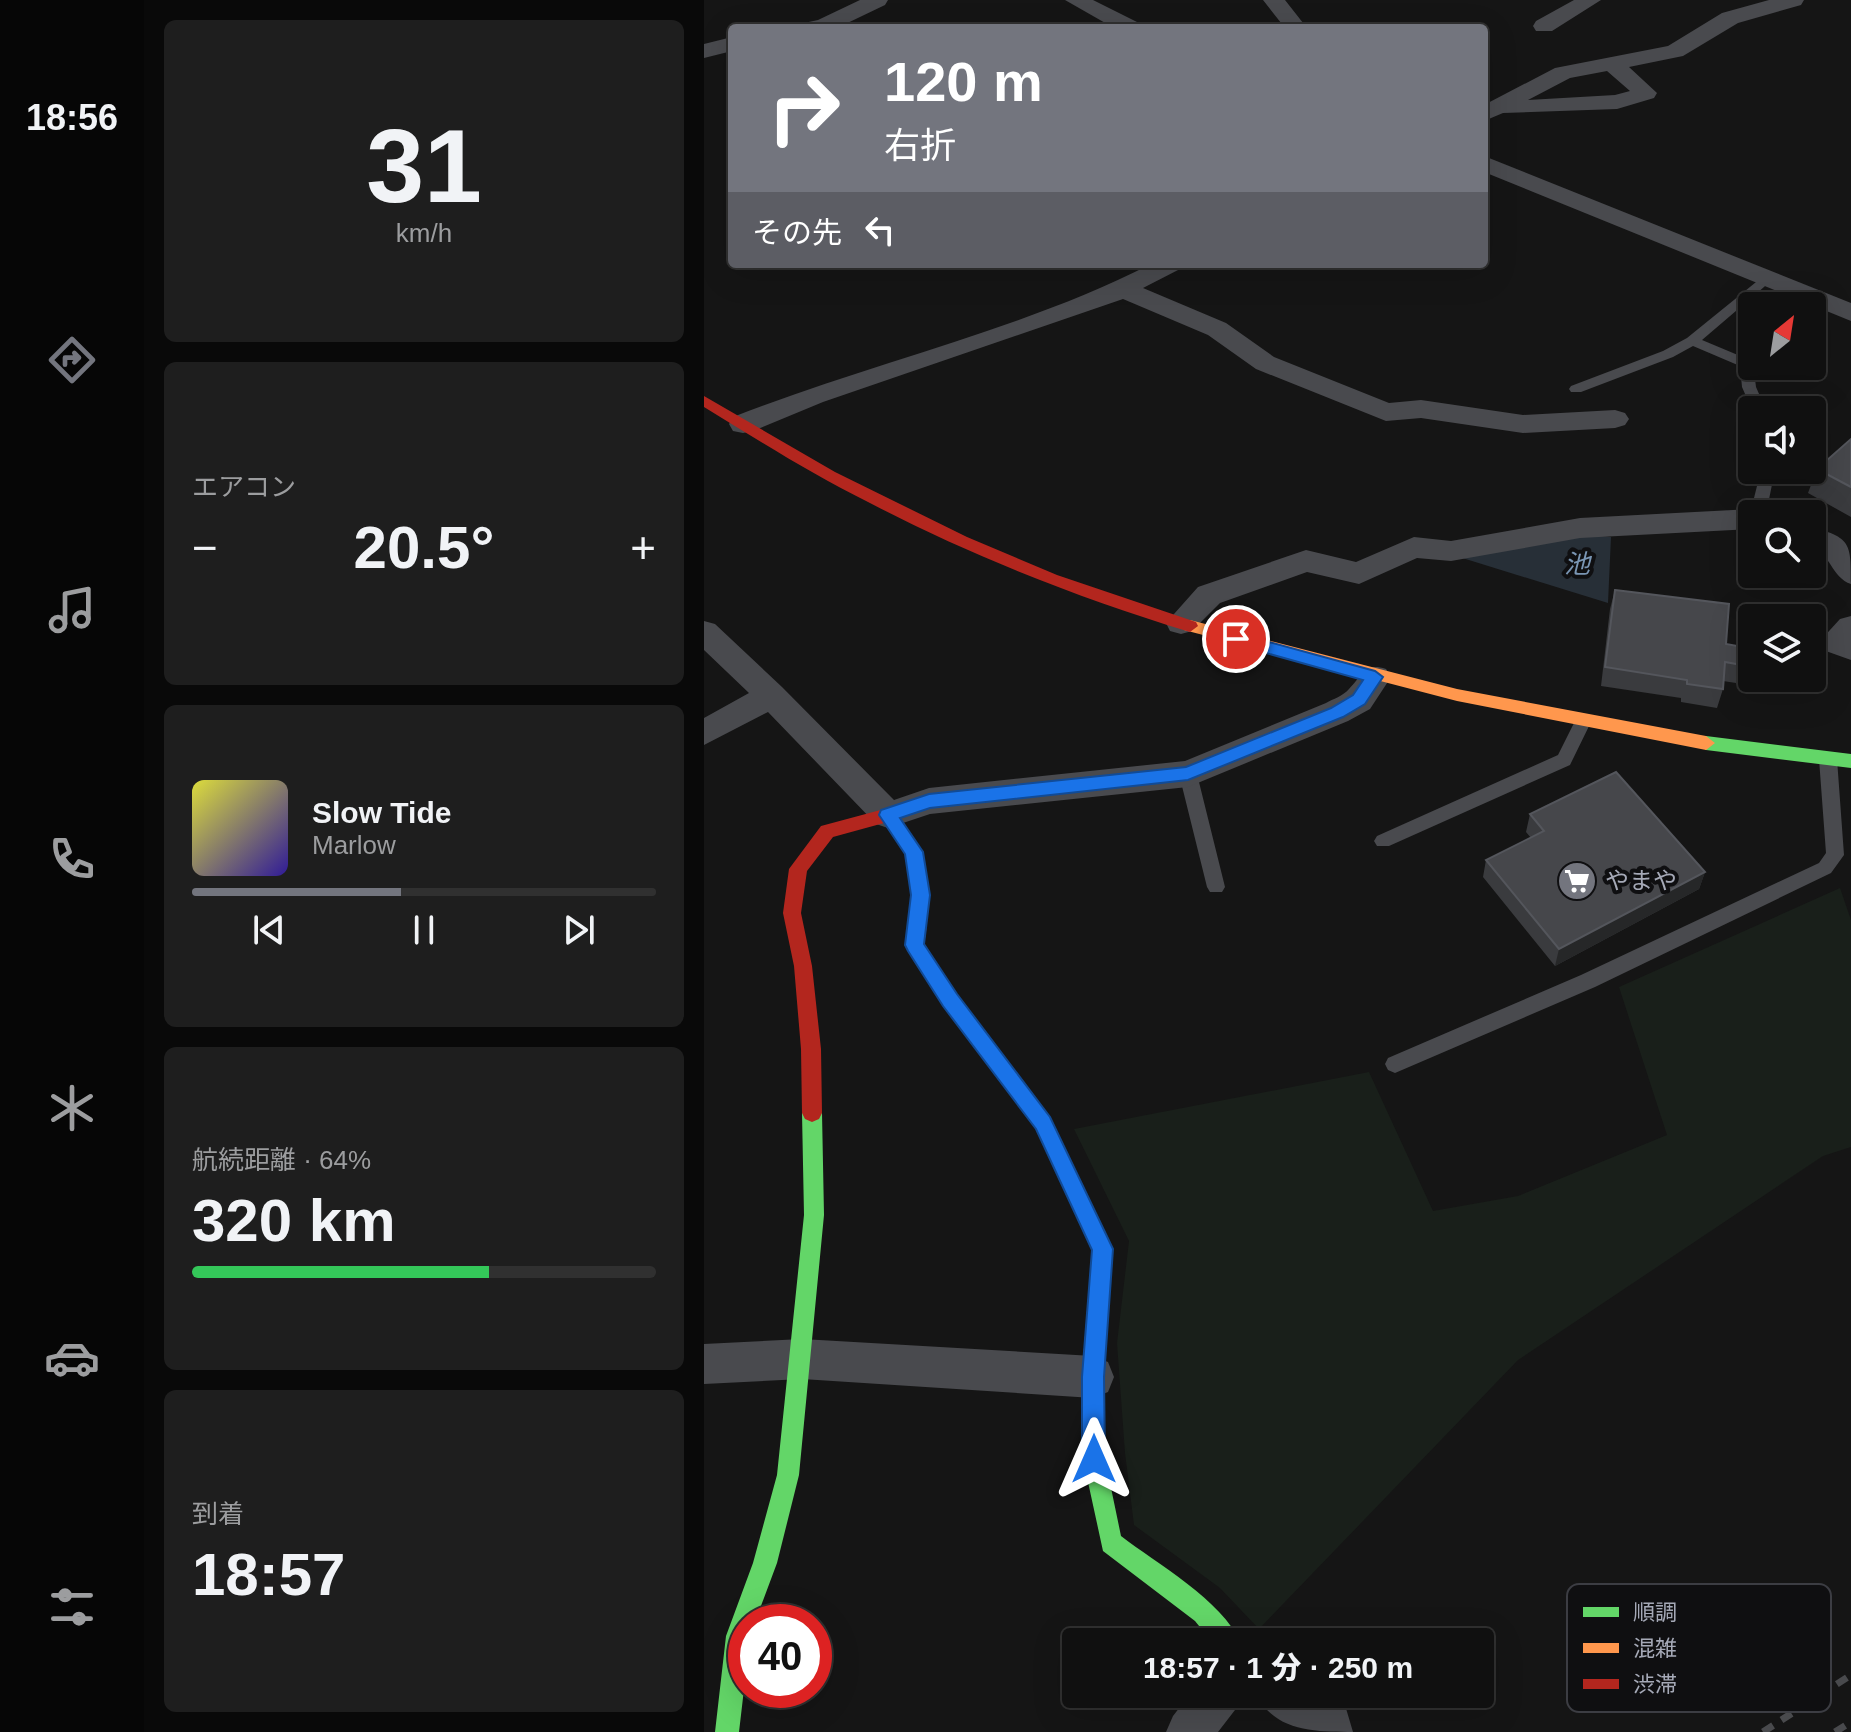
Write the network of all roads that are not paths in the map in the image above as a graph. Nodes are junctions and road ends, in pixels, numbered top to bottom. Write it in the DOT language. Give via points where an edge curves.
graph roads {
  1 [pos="877,0"];
  2 [pos="1076,0"];
  3 [pos="1274,0"];
  4 [pos="1590,0"];
  5 [pos="1793,0"];
  6 [pos="828,24"];
  7 [pos="1123,24"];
  8 [pos="1293,24"];
  9 [pos="1544,26"];
  10 [pos="728,45"];
  11 [pos="704,51"];
  12 [pos="1612,64"];
  13 [pos="1489,112"];
  14 [pos="1488,165"];
  15 [pos="1163,268"];
  16 [pos="1766,278"];
  17 [pos="1122,289"];
  18 [pos="1792,292"];
  19 [pos="1826,308"];
  20 [pos="1851,313"];
  21 [pos="1692,341"];
  22 [pos="1738,358"];
  23 [pos="1576,389"];
  24 [pos="704,401"];
  25 [pos="1615,419"];
  26 [pos="743,424"];
  27 [pos="1738,520"];
  28 [pos="1826,541"];
  29 [pos="1851,573"];
  30 [pos="1181,623"];
  31 [pos="1851,627"];
  32 [pos="704,632"];
  33 [pos="1851,649"];
  34 [pos="1375,677"];
  35 [pos="771,695"];
  36 [pos="1583,722"];
  37 [pos="704,733"];
  38 [pos="1828,759"];
  39 [pos="1851,761"];
  40 [pos="1188,774"];
  41 [pos="888,815"];
  42 [pos="1383,841"];
  43 [pos="1216,887"];
  44 [pos="1395,1064"];
  45 [pos="802,1359"];
  46 [pos="704,1364"];
  47 [pos="1093,1377"];
  48 [pos="1216,1628"];
  49 [pos="1208,1708"];
  50 [pos="1305,1708"];
  51 [pos="727,1732"];
  52 [pos="1189,1732"];
  53 [pos="1330,1732"];
  1 -- 6 [label="street"];
  2 -- 7 [label="street"];
  3 -- 8 [label="street"];
  4 -- 9 [label="street"];
  5 -- 12 [label="street" via="1730,18 1675,51"];
  10 -- 11 [label="street"];
  12 -- 13 [label="street" via="1563,73"];
  12 -- 13 [label="street" via="1646,93 1617,102"];
  14 -- 16 [label="street"];
  15 -- 17 [label="street"];
  16 -- 18 [label="street"];
  16 -- 21 [label="lane"];
  17 -- 25 [label="street" via="1217,329 1265,363 1386,412 1421,409 1523,424"];
  17 -- 26 [label="street"];
  19 -- 20 [label="street"];
  21 -- 22 [label="lane"];
  21 -- 23 [label="lane"];
  24 -- 26 [label="street"];
  26 -- 30 [label="street" via="871,498"];
  27 -- 30 [label="street" via="1580,528 1451,551 1414,547 1359,573 1306,561 1209,595"];
  28 -- 29 [label="street"];
  30 -- 34 [label="street"];
  31 -- 33 [label="street" via="1834,642"];
  32 -- 35 [label="street"];
  34 -- 36 [label="street"];
  34 -- 40 [label="street" via="1359,700 1337,712"];
  35 -- 37 [label="street"];
  35 -- 41 [label="street"];
  36 -- 38 [label="street"];
  36 -- 42 [label="lane" via="1564,760"];
  38 -- 39 [label="street"];
  38 -- 44 [label="lane" via="1835,855 1825,868 1588,981"];
  40 -- 41 [label="street" via="929,801"];
  40 -- 43 [label="lane"];
  41 -- 45 [label="street" via="827,831 798,869 792,913 811,1049 814,1215"];
  41 -- 47 [label="street" via="914,852 921,895 915,945 1043,1123 1102,1249"];
  45 -- 46 [label="street"];
  45 -- 47 [label="street"];
  45 -- 51 [label="street" via="788,1475 765,1563 738,1636"];
  47 -- 48 [label="street" via="1094,1459 1111,1543"];
  49 -- 52 [label="street"];
  50 -- 53 [label="street" via="1329,1721"];
}
